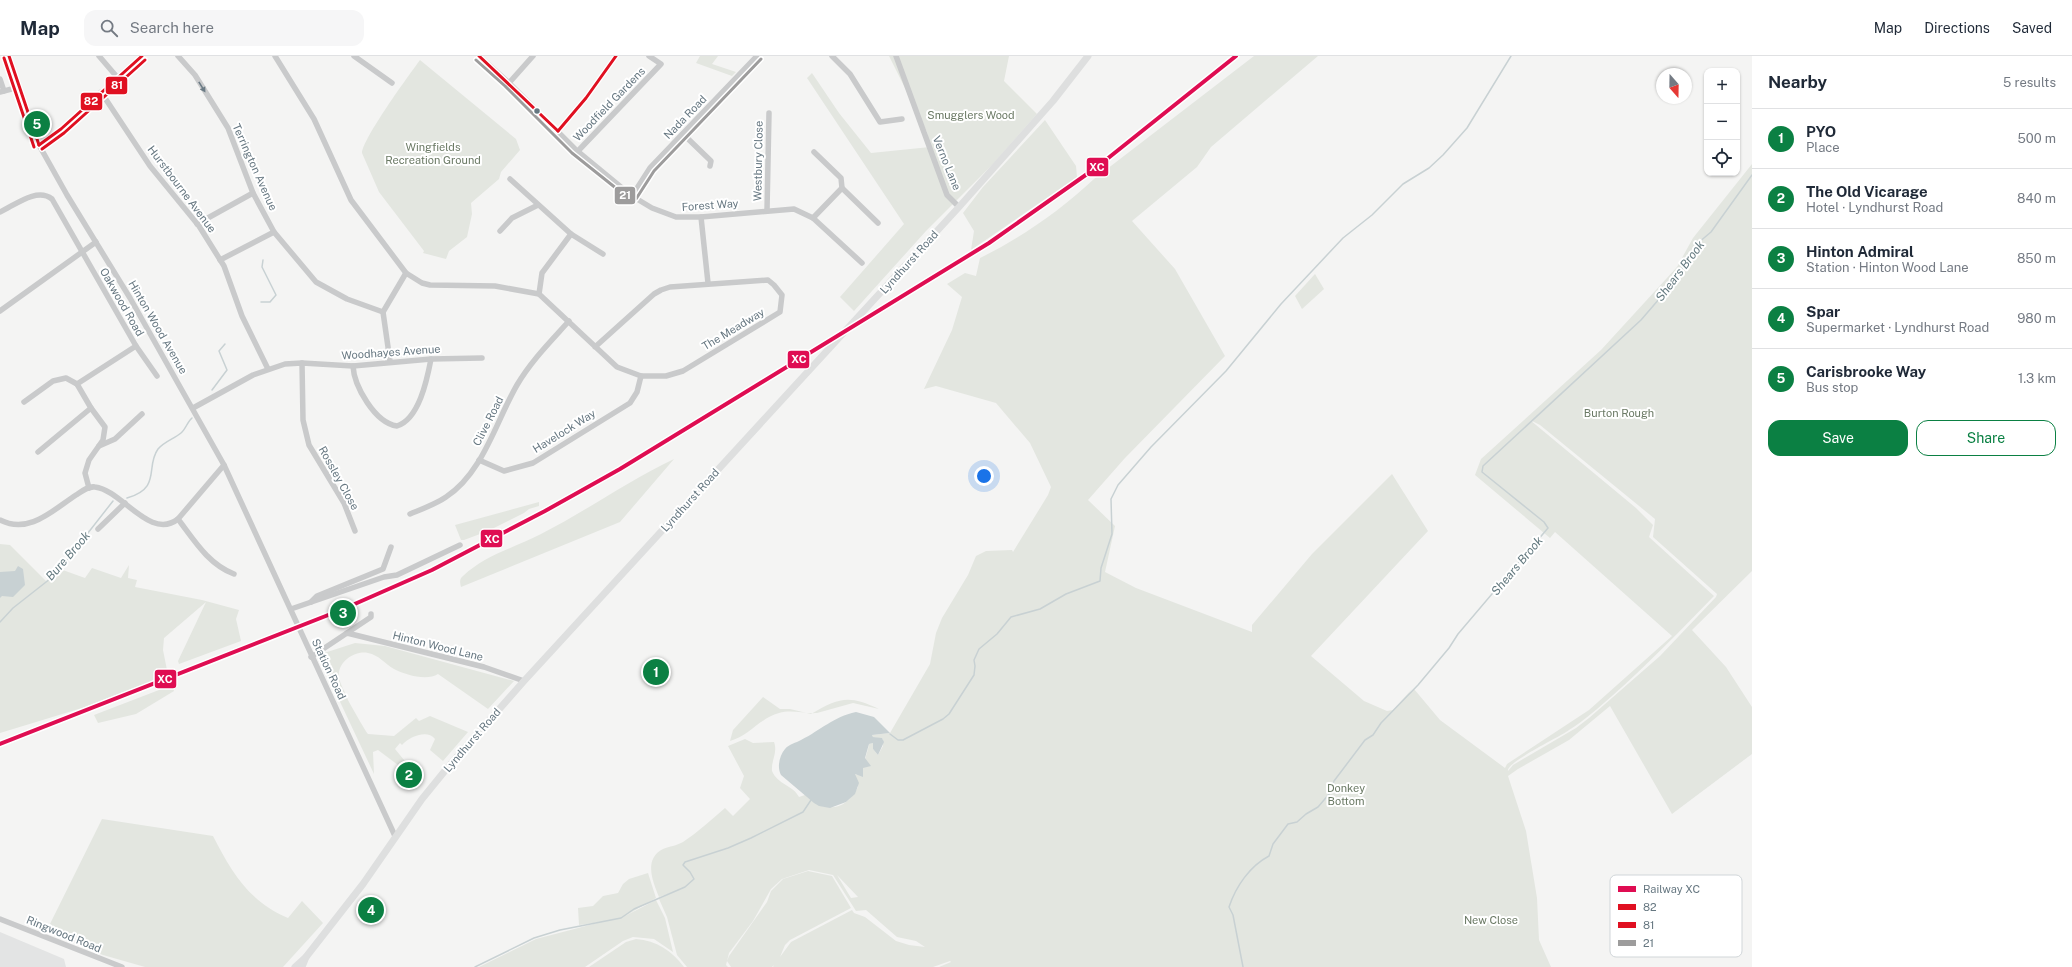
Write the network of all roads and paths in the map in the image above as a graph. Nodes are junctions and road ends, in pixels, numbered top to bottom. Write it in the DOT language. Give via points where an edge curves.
graph roads {
  1 [pos="9,56"];
  2 [pos="99,56"];
  3 [pos="142,56"];
  4 [pos="178,56"];
  5 [pos="275,56"];
  6 [pos="354,56"];
  7 [pos="479,56"];
  8 [pos="616,56"];
  9 [pos="649,56"];
  10 [pos="757,56"];
  11 [pos="832,56"];
  12 [pos="896,56"];
  13 [pos="1088,56"];
  14 [pos="535,57"];
  15 [pos="117,77"];
  16 [pos="0,79"];
  17 [pos="509,83"];
  18 [pos="392,84"];
  19 [pos="19,86"];
  20 [pos="2,92"];
  21 [pos="100,92"];
  22 [pos="769,113"];
  23 [pos="902,119"];
  24 [pos="558,131"];
  25 [pos="683,134"];
  26 [pos="39,144"];
  27 [pos="578,151"];
  28 [pos="814,152"];
  29 [pos="712,162"];
  30 [pos="510,179"];
  31 [pos="842,188"];
  32 [pos="253,193"];
  33 [pos="632,196"];
  34 [pos="538,205"];
  35 [pos="958,207"];
  36 [pos="767,210"];
  37 [pos="0,212"];
  38 [pos="701,217"];
  39 [pos="812,218"];
  40 [pos="878,222"];
  41 [pos="197,224"];
  42 [pos="500,231"];
  43 [pos="274,232"];
  44 [pos="571,234"];
  45 [pos="96,242"];
  46 [pos="81,252"];
  47 [pos="603,254"];
  48 [pos="220,260"];
  49 [pos="862,263"];
  50 [pos="406,273"];
  51 [pos="708,283"];
  52 [pos="539,294"];
  53 [pos="0,311"];
  54 [pos="383,312"];
  55 [pos="569,321"];
  56 [pos="136,346"];
  57 [pos="595,347"];
  58 [pos="482,358"];
  59 [pos="431,359"];
  60 [pos="390,361"];
  61 [pos="302,363"];
  62 [pos="353,366"];
  63 [pos="268,369"];
  64 [pos="157,376"];
  65 [pos="641,376"];
  66 [pos="77,384"];
  67 [pos="24,402"];
  68 [pos="91,408"];
  69 [pos="193,408"];
  70 [pos="142,414"];
  71 [pos="99,446"];
  72 [pos="38,452"];
  73 [pos="479,460"];
  74 [pos="224,465"];
  75 [pos="89,488"];
  76 [pos="125,503"];
  77 [pos="410,514"];
  78 [pos="178,519"];
  79 [pos="0,520"];
  80 [pos="98,529"];
  81 [pos="355,531"];
  82 [pos="460,545"];
  83 [pos="391,547"];
  84 [pos="234,574"];
  85 [pos="309,603"];
  86 [pos="291,609"];
  87 [pos="371,617"];
  88 [pos="347,633"];
  89 [pos="310,655"];
  90 [pos="524,681"];
  91 [pos="395,836"];
  92 [pos="0,919"];
  93 [pos="306,957"];
  94 [pos="122,967"];
  95 [pos="294,967"];
  96 [pos="302,967"];
  1 -- 19 [label="street, Hinton Wood Avenue"];
  2 -- 15 [label="street"];
  3 -- 15 [label="street"];
  4 -- 32 [label="street, Terrington Avenue, one-way" via="195,75 228,128"];
  5 -- 50 [label="street" via="314,119 351,200"];
  6 -- 18 [label="street"];
  7 -- 17 [label="street, Forest Way"];
  8 -- 24 [label="street, Woodfield Gardens"];
  9 -- 27 [label="street, Woodfield Gardens" via="661,64"];
  10 -- 25 [label="street, Nada Road"];
  11 -- 23 [label="street" via="850,74 880,122"];
  12 -- 35 [label="street, Verno Lane" via="947,195"];
  13 -- 35 [label="main road, Lyndhurst Road" via="1053,100"];
  14 -- 17 [label="street"];
  15 -- 21 [label="street"];
  16 -- 20 [label="street"];
  17 -- 24 [label="street, Forest Way"];
  19 -- 20 [label="street"];
  19 -- 26 [label="street, Hinton Wood Avenue"];
  21 -- 26 [label="street" via="61,129"];
  21 -- 41 [label="street, Hurstbourne Avenue" via="150,166"];
  22 -- 36 [label="street, Westbury Close"];
  24 -- 27 [label="street, Forest Way"];
  25 -- 29 [label="street"];
  25 -- 33 [label="street, Nada Road" via="650,168"];
  26 -- 45 [label="street, Hinton Wood Avenue"];
  27 -- 33 [label="street, Forest Way"];
  28 -- 31 [label="street" via="841,178"];
  30 -- 34 [label="street"];
  31 -- 39 [label="street"];
  31 -- 40 [label="street"];
  32 -- 41 [label="street"];
  32 -- 43 [label="street, Terrington Avenue"];
  33 -- 38 [label="street, Forest Way" via="652,208 676,217"];
  34 -- 42 [label="street" via="512,218"];
  34 -- 44 [label="street"];
  35 -- 90 [label="main road, Lyndhurst Road"];
  36 -- 38 [label="street, Forest Way"];
  36 -- 39 [label="street, Forest Way" via="794,209"];
  37 -- 46 [label="street, Oakwood Road" via="33,195 47,195 52,199"];
  38 -- 51 [label="street"];
  39 -- 49 [label="street, Forest Way"];
  41 -- 48 [label="street, Hurstbourne Avenue"];
  43 -- 48 [label="street"];
  43 -- 54 [label="street, Terrington Avenue" via="316,282 347,300"];
  44 -- 47 [label="street"];
  44 -- 52 [label="street" via="542,273"];
  45 -- 46 [label="street"];
  45 -- 69 [label="street, Hinton Wood Avenue"];
  46 -- 53 [label="street"];
  46 -- 56 [label="street, Oakwood Road"];
  48 -- 63 [label="street, Hurstbourne Avenue" via="242,316"];
  50 -- 52 [label="street" via="422,283 495,286"];
  50 -- 54 [label="street"];
  51 -- 57 [label="street, The Meadway" via="661,290"];
  51 -- 65 [label="street, The Meadway" via="768,280 782,295 780,312 683,371 666,376"];
  52 -- 55 [label="street"];
  54 -- 60 [label="street"];
  55 -- 57 [label="street"];
  55 -- 73 [label="street, Clive Road" via="542,351 518,384"];
  56 -- 64 [label="street"];
  56 -- 66 [label="street, Oakwood Road"];
  57 -- 65 [label="street, The Meadway" via="617,367"];
  58 -- 59 [label="street, Woodhayes Avenue"];
  59 -- 60 [label="street, Woodhayes Avenue"];
  59 -- 62 [label="street" via="427,380 414,413 397,426 384,422 378,416 356,384"];
  60 -- 62 [label="street, Woodhayes Avenue"];
  61 -- 62 [label="street, Woodhayes Avenue"];
  61 -- 63 [label="street, Woodhayes Avenue"];
  61 -- 81 [label="street, Rossley Close" via="303,420 309,445 344,504"];
  63 -- 69 [label="street, Woodhayes Avenue" via="238,382"];
  65 -- 73 [label="street, Havelock Way" via="637,392 630,403 533,462 504,471"];
  66 -- 67 [label="street" via="66,378 53,381"];
  66 -- 68 [label="street"];
  68 -- 71 [label="street" via="105,427 103,440"];
  68 -- 72 [label="street"];
  69 -- 74 [label="street, Hinton Wood Avenue"];
  70 -- 71 [label="street" via="115,439"];
  71 -- 75 [label="street" via="89,460 85,473"];
  73 -- 77 [label="street, Clive Road" via="462,484 446,498"];
  74 -- 78 [label="street"];
  74 -- 86 [label="street, Hinton Wood Avenue"];
  75 -- 76 [label="street" via="104,489"];
  75 -- 79 [label="street" via="31,523 14,525"];
  76 -- 78 [label="street" via="157,524 170,524"];
  76 -- 80 [label="street"];
  78 -- 84 [label="street" via="207,556 225,571"];
  82 -- 85 [label="street" via="397,574"];
  83 -- 85 [label="street" via="383,569 317,596"];
  85 -- 86 [label="street"];
  86 -- 89 [label="street, Station Road"];
  87 -- 88 [label="street"];
  88 -- 89 [label="street"];
  88 -- 90 [label="street, Hinton Wood Lane" via="484,667"];
  89 -- 91 [label="street, Station Road"];
  90 -- 91 [label="main road, Lyndhurst Road" via="448,767"];
  91 -- 93 [label="main road, Lyndhurst Road"];
  92 -- 94 [label="street, Ringwood Road"];
  93 -- 95 [label="main road, Lyndhurst Road"];
  93 -- 96 [label="main road, Lyndhurst Road"];
}
